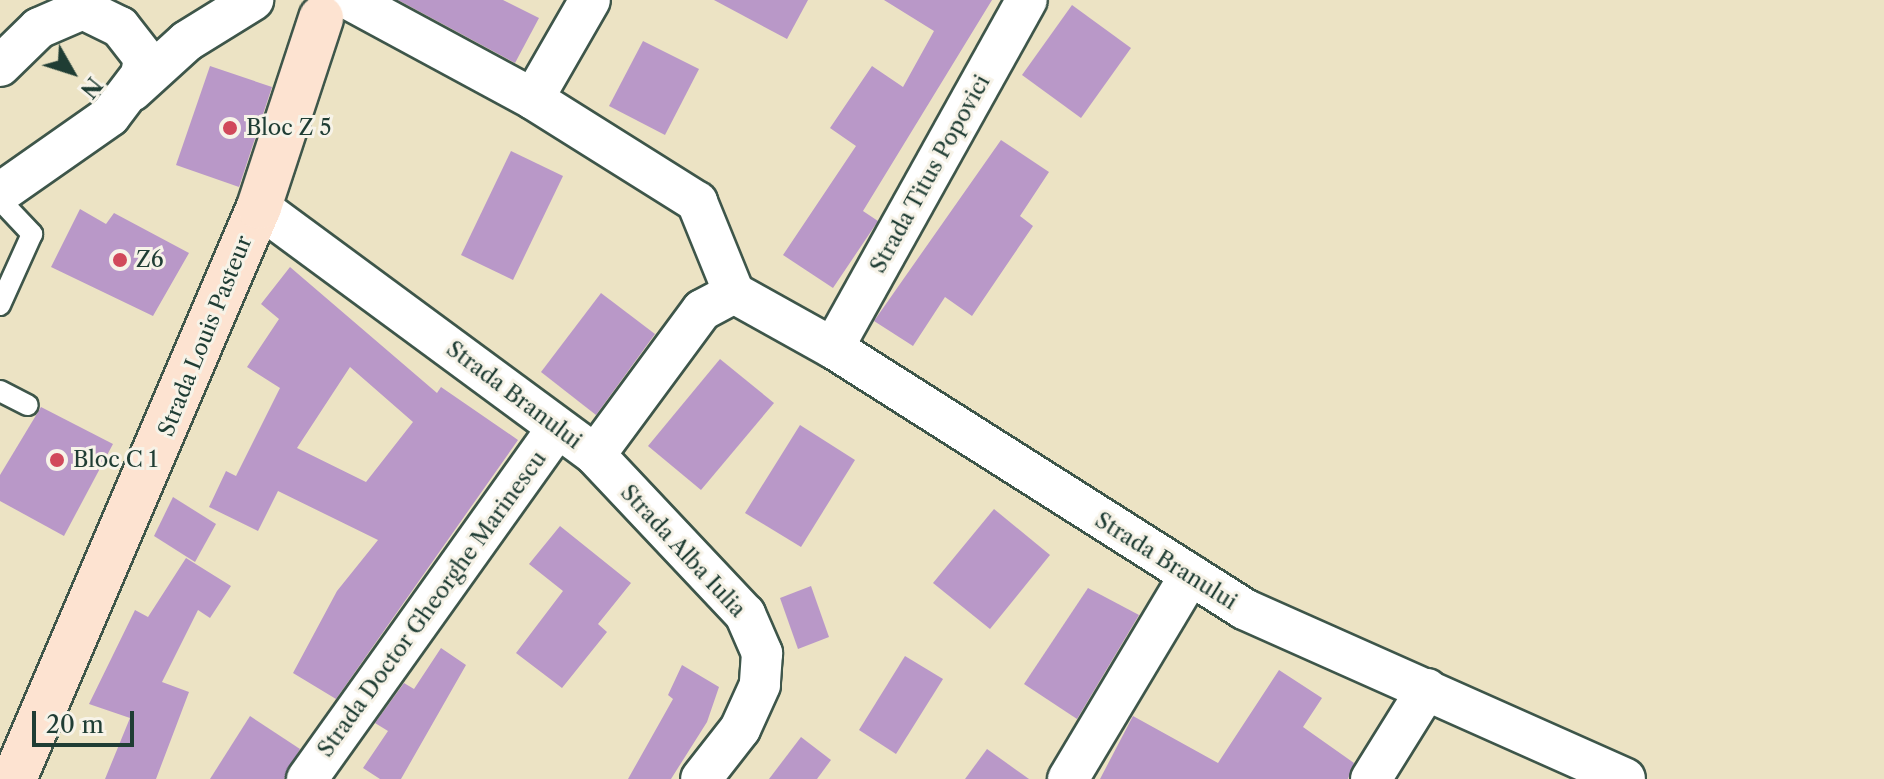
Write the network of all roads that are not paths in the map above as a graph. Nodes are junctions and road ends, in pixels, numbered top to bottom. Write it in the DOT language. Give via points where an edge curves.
graph roads {
  1 [pos="253,0"];
  2 [pos="590,0"];
  3 [pos="1027,0"];
  4 [pos="328,5"];
  5 [pos="53,9"];
  6 [pos="130,38"];
  7 [pos="187,41"];
  8 [pos="0,66"];
  9 [pos="131,91"];
  10 [pos="533,99"];
  11 [pos="0,193"];
  12 [pos="0,200"];
  13 [pos="259,207"];
  14 [pos="734,293"];
  15 [pos="0,305"];
  16 [pos="833,348"];
  17 [pos="0,391"];
  18 [pos="28,405"];
  19 [pos="557,429"];
  20 [pos="595,455"];
  21 [pos="1190,575"];
  22 [pos="1427,689"];
  23 [pos="14,779"];
  24 [pos="307,779"];
  25 [pos="701,779"];
  26 [pos="1068,779"];
  27 [pos="1371,779"];
  28 [pos="1625,779"];
  1 -- 7 [label="street"];
  2 -- 10 [label="street"];
  3 -- 16 [label="street, Strada Titus Popovici"];
  4 -- 10 [label="street"];
  4 -- 13 [label="main road, Strada Louis Pasteur"];
  5 -- 6 [label="street"];
  5 -- 8 [label="street"];
  6 -- 7 [label="street"];
  6 -- 9 [label="street" via="144,58"];
  7 -- 9 [label="street"];
  9 -- 11 [label="street" via="77,142"];
  10 -- 14 [label="street" via="697,202"];
  12 -- 15 [label="lane" via="32,234"];
  13 -- 19 [label="street, Strada Branului"];
  13 -- 23 [label="main road, Strada Louis Pasteur"];
  14 -- 16 [label="street, Strada Branului"];
  14 -- 20 [label="street, Strada Branului" via="702,310"];
  16 -- 21 [label="street, Strada Branului"];
  17 -- 18 [label="lane"];
  19 -- 20 [label="street, Strada Branului"];
  19 -- 24 [label="street, Strada Doctor Gheorghe Marinescu"];
  20 -- 25 [label="street, Strada Alba Iulia" via="745,614 762,653 760,685 740,729"];
  21 -- 22 [label="street, Strada Branului" via="1244,609"];
  21 -- 26 [label="street"];
  22 -- 27 [label="street"];
  22 -- 28 [label="street, Strada Branului"];
}
